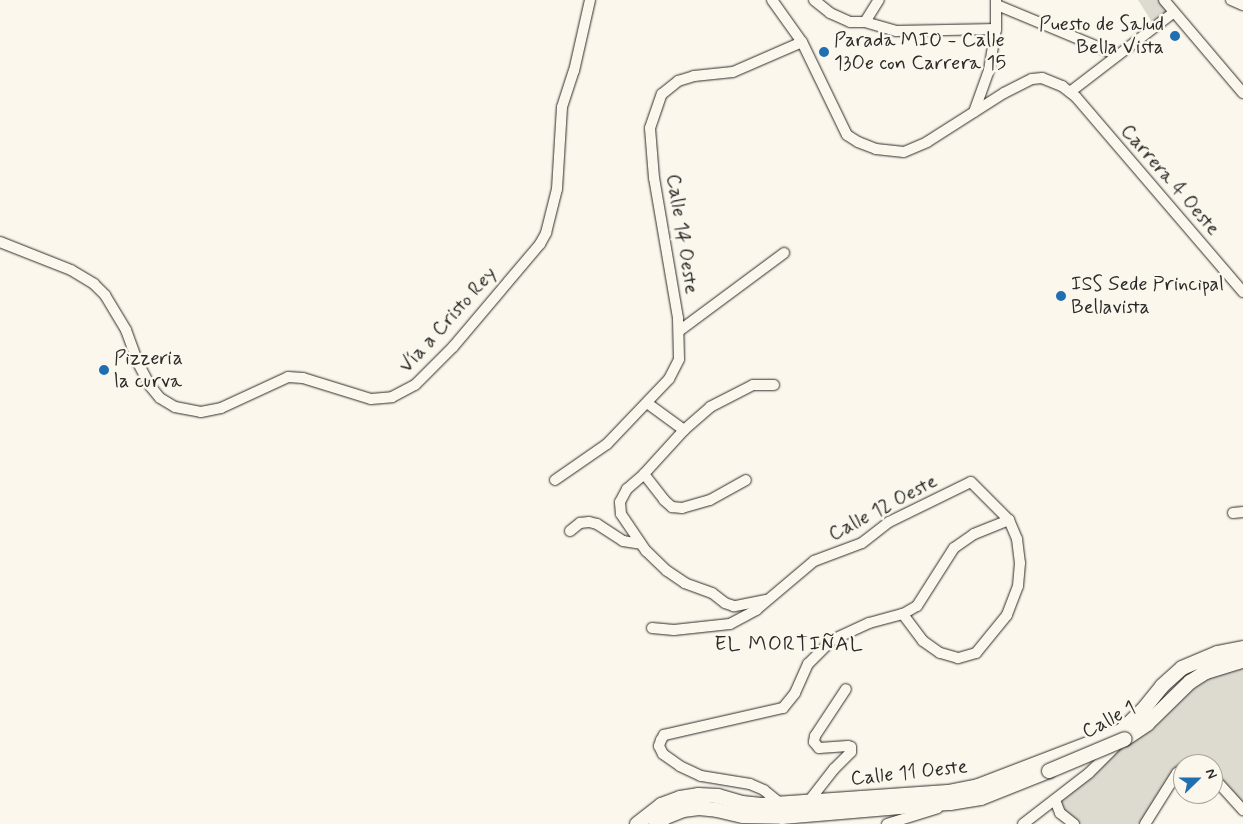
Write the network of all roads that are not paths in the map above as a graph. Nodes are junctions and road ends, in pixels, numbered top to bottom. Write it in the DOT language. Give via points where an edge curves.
graph roads {
  1 [pos="590,0"];
  2 [pos="772,0"];
  3 [pos="814,0"];
  4 [pos="878,0"];
  5 [pos="1164,0"];
  6 [pos="1231,0"];
  7 [pos="997,2"];
  8 [pos="1243,5"];
  9 [pos="1173,13"];
  10 [pos="865,22"];
  11 [pos="996,29"];
  12 [pos="802,42"];
  13 [pos="1117,55"];
  14 [pos="1070,92"];
  15 [pos="1243,93"];
  16 [pos="974,112"];
  17 [pos="0,242"];
  18 [pos="784,253"];
  19 [pos="1243,292"];
  20 [pos="679,331"];
  21 [pos="774,385"];
  22 [pos="648,403"];
  23 [pos="684,430"];
  24 [pos="644,474"];
  25 [pos="556,480"];
  26 [pos="746,480"];
  27 [pos="1009,520"];
  28 [pos="570,530"];
  29 [pos="641,544"];
  30 [pos="766,600"];
  31 [pos="904,614"];
  32 [pos="652,628"];
  33 [pos="1243,648"];
  34 [pos="1243,656"];
  35 [pos="1243,660"];
  36 [pos="846,689"];
  37 [pos="1121,731"];
  38 [pos="1088,773"];
  39 [pos="1173,779"];
  40 [pos="823,783"];
  41 [pos="750,784"];
  42 [pos="1223,788"];
  43 [pos="982,798"];
  44 [pos="841,800"];
  45 [pos="1054,800"];
  46 [pos="809,801"];
  47 [pos="742,803"];
  48 [pos="950,803"];
  49 [pos="780,804"];
  50 [pos="1243,810"];
  51 [pos="636,824"];
  52 [pos="656,824"];
  53 [pos="887,824"];
  54 [pos="1023,824"];
  55 [pos="1074,824"];
  56 [pos="1145,824"];
  1 -- 17 [label="street, Vía a Cristo Rey" via="574,72 562,107 557,189 546,233 453,347 415,385 392,398 371,399 304,378 288,377 221,408 201,412 175,407 160,398 147,382 126,330 105,295 94,284 71,270"];
  2 -- 12 [label="street"];
  3 -- 10 [label="street" via="830,13 850,22"];
  4 -- 10 [label="street"];
  5 -- 9 [label="street"];
  6 -- 8 [label="street"];
  7 -- 11 [label="street"];
  7 -- 13 [label="street"];
  9 -- 13 [label="street"];
  9 -- 15 [label="street"];
  10 -- 11 [label="street" via="896,31"];
  11 -- 16 [label="street" via="989,70"];
  12 -- 16 [label="street" via="843,128 858,142 889,152 904,152 928,142"];
  12 -- 20 [label="street, Calle 14 Oeste" via="733,72 678,81 662,94 650,128 654,178"];
  13 -- 14 [label="street"];
  14 -- 16 [label="street" via="1042,78 1032,79"];
  14 -- 19 [label="street, Carrera 4 Oeste"];
  18 -- 20 [label="street"];
  20 -- 22 [label="street, Calle 14 Oeste" via="678,359 669,379"];
  21 -- 23 [label="street" via="753,385 737,392 710,407"];
  22 -- 23 [label="street"];
  22 -- 25 [label="street, Calle 14 Oeste" via="608,444"];
  23 -- 24 [label="street"];
  24 -- 26 [label="street" via="664,500 672,507 682,508 710,500"];
  24 -- 29 [label="street" via="626,489 620,502 621,514"];
  27 -- 30 [label="street, Calle 12 Oeste" via="971,482 889,522 862,543 814,561"];
  27 -- 31 [label="street" via="974,534 954,548 917,606"];
  27 -- 31 [label="street" via="1019,549 1018,586 1007,615 976,653 958,658 933,649 923,641"];
  28 -- 29 [label="street" via="580,523 589,522 623,541"];
  29 -- 30 [label="street" via="667,571 725,603 734,606"];
  30 -- 32 [label="street, Calle 12 Oeste" via="756,610 730,624 674,630"];
  31 -- 41 [label="street" via="869,623 832,640 808,664 790,702 783,708 664,735 661,740 659,746 669,760 701,776"];
  33 -- 37 [label="main road, Calle 11 Oeste" via="1217,653 1182,668"];
  34 -- 38 [label="street" via="1203,666 1178,679 1143,720"];
  35 -- 43 [label="main road, Calle 1, bridge" via="1206,672 1190,682 1134,734"];
  36 -- 40 [label="street" via="814,742 819,748 848,746 851,752"];
  37 -- 38 [label="street"];
  37 -- 44 [label="main road, Calle 11 Oeste" via="978,786 948,792"];
  38 -- 45 [label="street"];
  39 -- 56 [label="street"];
  40 -- 44 [label="street" via="828,795"];
  40 -- 46 [label="street"];
  41 -- 47 [label="street" via="752,796"];
  41 -- 49 [label="street" via="764,790"];
  42 -- 50 [label="street"];
  43 -- 48 [label="main road, Calle 11 Oeste"];
  44 -- 46 [label="main road, Calle 11 Oeste"];
  45 -- 54 [label="street"];
  45 -- 55 [label="street" via="1060,812"];
  46 -- 49 [label="main road, Calle 11 Oeste"];
  47 -- 49 [label="main road, Calle 11 Oeste"];
  47 -- 51 [label="main road, Calle 11 Oeste" via="718,796 680,798 650,812"];
  48 -- 52 [label="main road, Calle 11 Oeste" via="782,817 743,816 699,808 683,810"];
  48 -- 53 [label="street"];
}
